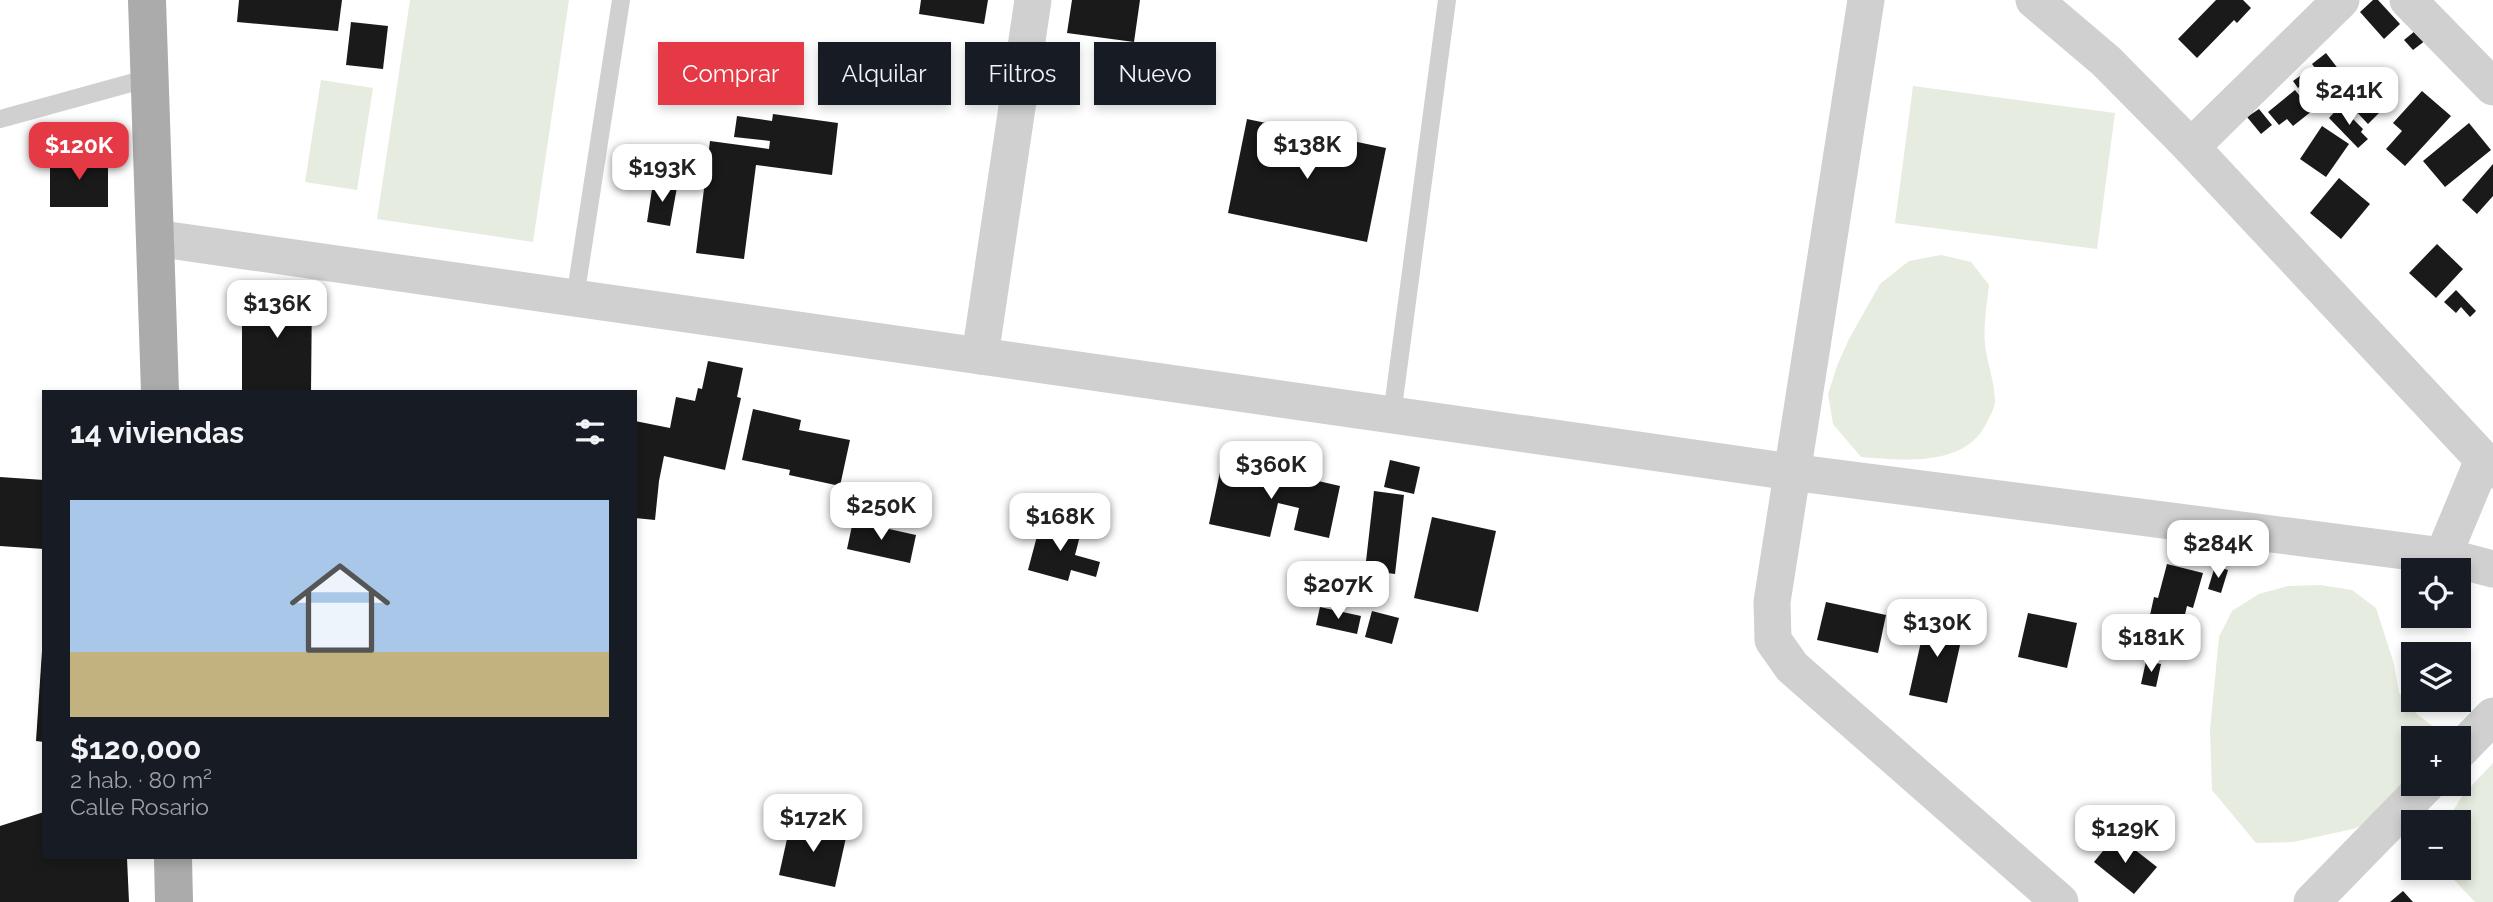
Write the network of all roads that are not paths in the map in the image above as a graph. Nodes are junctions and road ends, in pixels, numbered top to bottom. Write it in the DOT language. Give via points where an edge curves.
graph roads {
  1 [pos="148,0"];
  2 [pos="621,0"];
  3 [pos="1033,0"];
  4 [pos="1447,0"];
  5 [pos="1866,0"];
  6 [pos="2034,0"];
  7 [pos="2341,0"];
  8 [pos="2408,0"];
  9 [pos="149,78"];
  10 [pos="2493,87"];
  11 [pos="0,119"];
  12 [pos="2191,147"];
  13 [pos="155,238"];
  14 [pos="575,298"];
  15 [pos="980,356"];
  16 [pos="160,390"];
  17 [pos="1392,415"];
  18 [pos="2488,465"];
  19 [pos="1791,472"];
  20 [pos="2443,556"];
  21 [pos="2493,569"];
  22 [pos="2493,716"];
  23 [pos="2471,739"];
  24 [pos="2415,796"];
  25 [pos="173,859"];
  26 [pos="174,902"];
  27 [pos="2060,902"];
  28 [pos="2312,902"];
  1 -- 9 [label="main road"];
  2 -- 14 [label="lane"];
  3 -- 15 [label="street"];
  4 -- 17 [label="lane"];
  5 -- 19 [label="street"];
  6 -- 12 [label="street" via="2106,61"];
  7 -- 12 [label="street"];
  8 -- 10 [label="street"];
  9 -- 11 [label="lane"];
  9 -- 13 [label="main road"];
  12 -- 18 [label="street"];
  13 -- 14 [label="street"];
  13 -- 16 [label="main road"];
  14 -- 15 [label="street"];
  15 -- 17 [label="street"];
  17 -- 19 [label="street"];
  18 -- 20 [label="street"];
  19 -- 20 [label="street"];
  19 -- 27 [label="street" via="1772,602 1773,640 1792,667"];
  20 -- 21 [label="street"];
  22 -- 23 [label="street"];
  24 -- 28 [label="street"];
  25 -- 26 [label="main road"];
}
